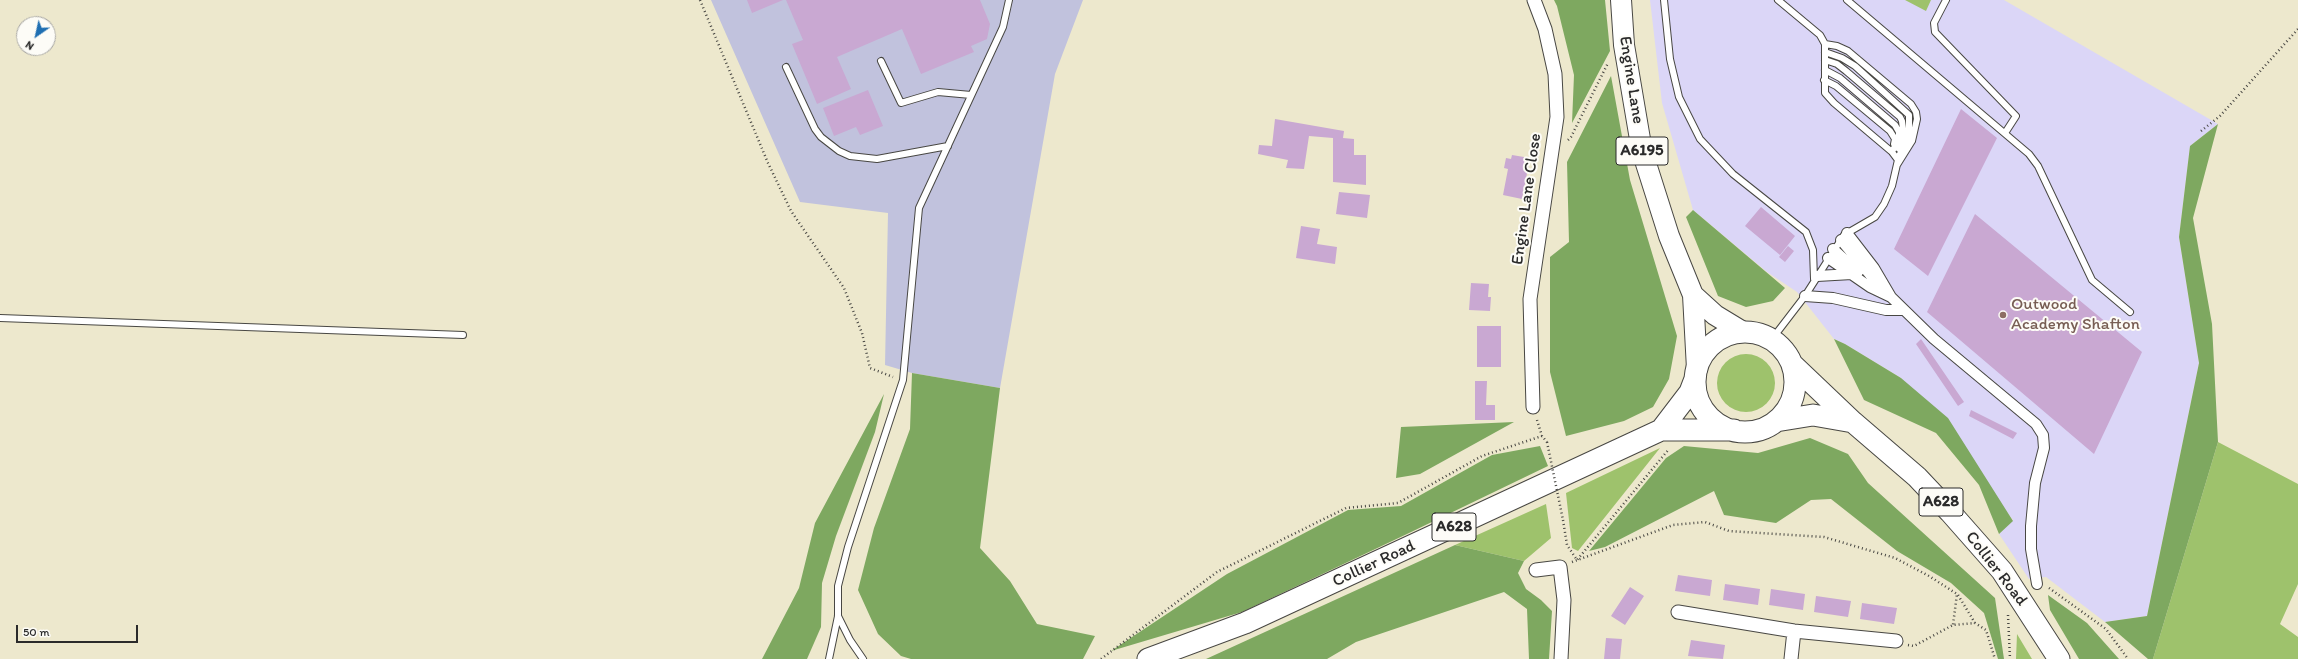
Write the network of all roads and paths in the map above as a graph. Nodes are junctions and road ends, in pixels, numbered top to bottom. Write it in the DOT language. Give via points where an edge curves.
graph roads {
  1 [pos="700,0"];
  2 [pos="1009,0"];
  3 [pos="1534,0"];
  4 [pos="1621,0"];
  5 [pos="1664,0"];
  6 [pos="1778,0"];
  7 [pos="1847,0"];
  8 [pos="1946,0"];
  9 [pos="2298,29"];
  10 [pos="1825,44"];
  11 [pos="1624,45"];
  12 [pos="1825,52"];
  13 [pos="1825,60"];
  14 [pos="881,61"];
  15 [pos="786,67"];
  16 [pos="1825,70"];
  17 [pos="1824,80"];
  18 [pos="971,95"];
  19 [pos="2201,131"];
  20 [pos="2005,134"];
  21 [pos="948,146"];
  22 [pos="1552,151"];
  23 [pos="1894,156"];
  24 [pos="1844,236"];
  25 [pos="1830,254"];
  26 [pos="1852,274"];
  27 [pos="1815,278"];
  28 [pos="1693,295"];
  29 [pos="1805,296"];
  30 [pos="1891,297"];
  31 [pos="1903,310"];
  32 [pos="2130,312"];
  33 [pos="0,318"];
  34 [pos="1743,332"];
  35 [pos="463,334"];
  36 [pos="1772,340"];
  37 [pos="1792,364"];
  38 [pos="1696,374"];
  39 [pos="903,380"];
  40 [pos="1533,406"];
  41 [pos="1776,421"];
  42 [pos="1853,422"];
  43 [pos="1734,430"];
  44 [pos="1542,436"];
  45 [pos="1666,438"];
  46 [pos="1577,560"];
  47 [pos="1560,567"];
  48 [pos="1536,570"];
  49 [pos="2037,584"];
  50 [pos="2017,592"];
  51 [pos="1957,594"];
  52 [pos="1678,612"];
  53 [pos="838,616"];
  54 [pos="1975,623"];
  55 [pos="1953,625"];
  56 [pos="1794,631"];
  57 [pos="1896,641"];
  58 [pos="829,659"];
  59 [pos="863,659"];
  60 [pos="1101,659"];
  61 [pos="1148,659"];
  62 [pos="1561,659"];
  63 [pos="1792,659"];
  64 [pos="1995,659"];
  65 [pos="2010,659"];
  66 [pos="2059,659"];
  67 [pos="2128,659"];
  1 -- 39 [label="path" via="768,163 791,211 844,288 862,333 870,368"];
  2 -- 18 [label="lane" via="1003,27"];
  3 -- 22 [label="street, Engine Lane Close" via="1546,29 1555,74 1557,117"];
  4 -- 11 [label="main road, Engine Lane / A6195"];
  5 -- 27 [label="lane" via="1670,59 1679,97 1700,139 1733,174 1806,232 1813,250"];
  6 -- 10 [label="lane" via="1820,35"];
  7 -- 20 [label="lane"];
  8 -- 20 [label="lane" via="1934,23 1935,32 2016,116"];
  9 -- 19 [label="path" via="2220,116"];
  10 -- 12 [label="lane"];
  10 -- 23 [label="lane" via="1848,51 1911,104 1916,112 1912,141"];
  11 -- 22 [label="path" via="1613,54 1571,137"];
  11 -- 28 [label="main road, Engine Lane / A6195" via="1642,151 1669,236"];
  12 -- 13 [label="lane"];
  12 -- 23 [label="lane" via="1855,66 1909,115 1909,137"];
  13 -- 16 [label="lane"];
  13 -- 23 [label="lane" via="1837,64 1900,117 1904,136"];
  14 -- 18 [label="lane" via="901,103 938,92"];
  15 -- 21 [label="lane" via="814,129 839,151 877,160"];
  16 -- 17 [label="lane"];
  16 -- 23 [label="lane" via="1840,78 1895,125 1899,138"];
  17 -- 23 [label="lane" via="1825,92 1834,103"];
  17 -- 23 [label="lane" via="1836,86 1894,135"];
  18 -- 21 [label="lane"];
  20 -- 32 [label="lane" via="2029,154 2038,166 2092,280"];
  21 -- 39 [label="lane" via="919,208"];
  22 -- 40 [label="street, Engine Lane Close" via="1530,299"];
  23 -- 24 [label="lane" via="1892,186 1881,208 1874,217"];
  24 -- 25 [label="lane"];
  24 -- 30 [label="street"];
  25 -- 26 [label="street"];
  25 -- 27 [label="lane"];
  25 -- 30 [label="street"];
  26 -- 27 [label="street"];
  26 -- 30 [label="street" via="1870,287"];
  27 -- 29 [label="lane"];
  28 -- 34 [label="main road, Engine Lane / A6195" via="1715,315"];
  28 -- 38 [label="main road, Engine Lane / A6195"];
  29 -- 31 [label="street" via="1833,298 1886,310"];
  29 -- 36 [label="lane"];
  30 -- 31 [label="street"];
  31 -- 49 [label="street" via="2036,424 2043,435 2044,448 2035,483 2031,526 2031,549"];
  33 -- 35 [label="lane"];
  34 -- 36 [label="highway, A628" via="1758,334"];
  34 -- 38 [label="highway, A628" via="1730,334 1714,343 1701,357"];
  36 -- 37 [label="highway, A628" via="1784,350"];
  37 -- 41 [label="highway, A628" via="1795,380 1793,395 1787,409"];
  37 -- 42 [label="highway, Collier Road / A628"];
  38 -- 43 [label="highway, A628" via="1696,393 1702,406 1721,426"];
  38 -- 45 [label="highway, Collier Road / A628" via="1690,392"];
  39 -- 53 [label="lane" via="848,547 838,586"];
  40 -- 44 [label="path"];
  41 -- 42 [label="highway, A628" via="1813,416"];
  41 -- 43 [label="highway, A628" via="1756,430"];
  42 -- 50 [label="highway, Collier Road / A628" via="1917,477"];
  43 -- 45 [label="highway, Collier Road / A628"];
  44 -- 46 [label="path, bridge" via="1547,442 1566,545"];
  44 -- 60 [label="path" via="1482,456 1398,503 1346,508 1224,569"];
  45 -- 46 [label="path"];
  45 -- 61 [label="highway, Collier Road / A628" via="1245,623"];
  46 -- 47 [label="path"];
  46 -- 51 [label="path" via="1673,525 1705,522 1729,530 1824,538 1895,558"];
  47 -- 48 [label="street"];
  47 -- 62 [label="street" via="1564,600"];
  49 -- 67 [label="path" via="2041,583 2106,629"];
  50 -- 65 [label="path" via="2007,601"];
  50 -- 66 [label="highway, Collier Road / A628"];
  51 -- 54 [label="path"];
  51 -- 55 [label="path"];
  52 -- 56 [label="street"];
  53 -- 58 [label="lane"];
  53 -- 59 [label="lane"];
  54 -- 55 [label="path"];
  54 -- 64 [label="path" via="1986,630"];
  55 -- 57 [label="path" via="1914,646"];
  56 -- 57 [label="street"];
  56 -- 63 [label="street"];
}
